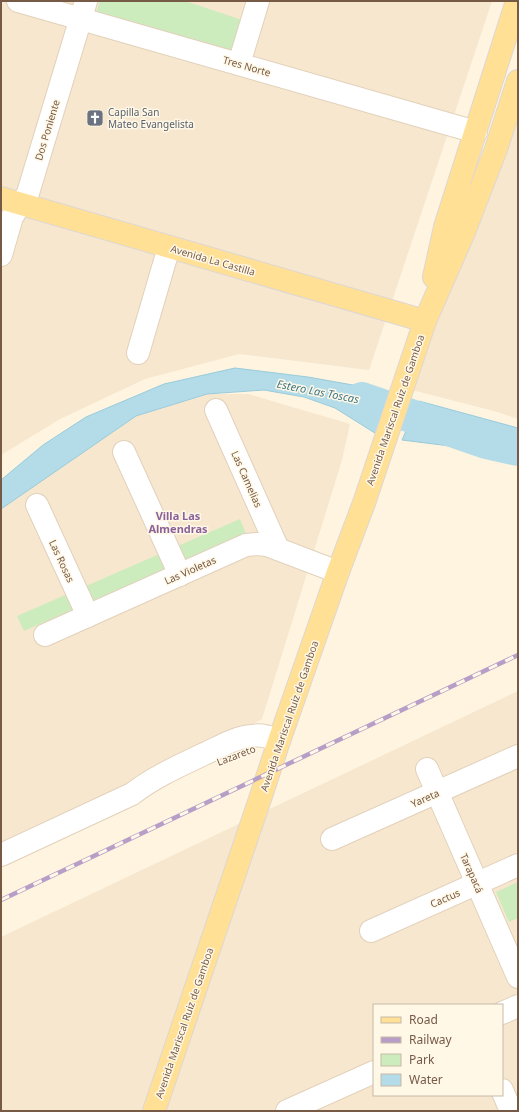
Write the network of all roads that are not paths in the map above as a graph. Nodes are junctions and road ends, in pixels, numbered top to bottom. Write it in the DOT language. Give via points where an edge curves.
graph roads {
  1 [pos="18,1"];
  2 [pos="258,1"];
  3 [pos="517,1"];
  4 [pos="83,10"];
  5 [pos="239,64"];
  6 [pos="518,81"];
  7 [pos="476,132"];
  8 [pos="11,201"];
  9 [pos="169,247"];
  10 [pos="1,255"];
  11 [pos="425,321"];
  12 [pos="138,353"];
  13 [pos="216,410"];
  14 [pos="124,452"];
  15 [pos="37,505"];
  16 [pos="278,548"];
  17 [pos="338,572"];
  18 [pos="180,575"];
  19 [pos="88,616"];
  20 [pos="45,635"];
  21 [pos="279,741"];
  22 [pos="518,756"];
  23 [pos="427,769"];
  24 [pos="437,792"];
  25 [pos="332,839"];
  26 [pos="1,856"];
  27 [pos="518,865"];
  28 [pos="477,883"];
  29 [pos="371,931"];
  30 [pos="518,977"];
  31 [pos="518,1006"];
  32 [pos="503,1013"];
  33 [pos="373,1072"];
  34 [pos="503,1092"];
  35 [pos="154,1111"];
  36 [pos="287,1111"];
  37 [pos="512,1111"];
  1 -- 4 [label="street, Tres Norte"];
  2 -- 5 [label="street"];
  3 -- 7 [label="main road, Avenida Mariscal Ruiz de Gamboa"];
  4 -- 5 [label="street, Tres Norte"];
  4 -- 8 [label="street, Dos Poniente" via="28,193"];
  5 -- 7 [label="street, Tres Norte"];
  6 -- 11 [label="main road, Avenida Mariscal Ruiz de Gamboa" via="491,163"];
  7 -- 11 [label="main road, Avenida Mariscal Ruiz de Gamboa" via="445,226"];
  8 -- 9 [label="main road, Avenida La Castilla"];
  8 -- 10 [label="street, Dos Poniente" via="12,217"];
  9 -- 11 [label="main road, Avenida La Castilla"];
  9 -- 12 [label="street"];
  11 -- 17 [label="main road, Avenida Mariscal Ruiz de Gamboa"];
  13 -- 16 [label="street, Las Camelias"];
  14 -- 18 [label="street"];
  15 -- 19 [label="street, Las Rosas"];
  16 -- 17 [label="street, Las Violetas"];
  16 -- 18 [label="street, Las Violetas" via="268,545 246,545"];
  17 -- 21 [label="main road, Avenida Mariscal Ruiz de Gamboa"];
  18 -- 19 [label="street, Las Violetas"];
  19 -- 20 [label="street, Las Violetas"];
  21 -- 26 [label="street, Lazareto" via="238,752 170,783 132,794"];
  21 -- 35 [label="main road, Avenida Mariscal Ruiz de Gamboa"];
  22 -- 24 [label="street, Yareta"];
  23 -- 24 [label="street, Tarapacá"];
  24 -- 25 [label="street, Yareta"];
  24 -- 28 [label="street, Tarapacá"];
  27 -- 28 [label="street, Cactus"];
  28 -- 29 [label="street, Cactus"];
  28 -- 30 [label="street, Tarapacá"];
  31 -- 32 [label="street"];
  33 -- 36 [label="street"];
  34 -- 37 [label="street"];
}
